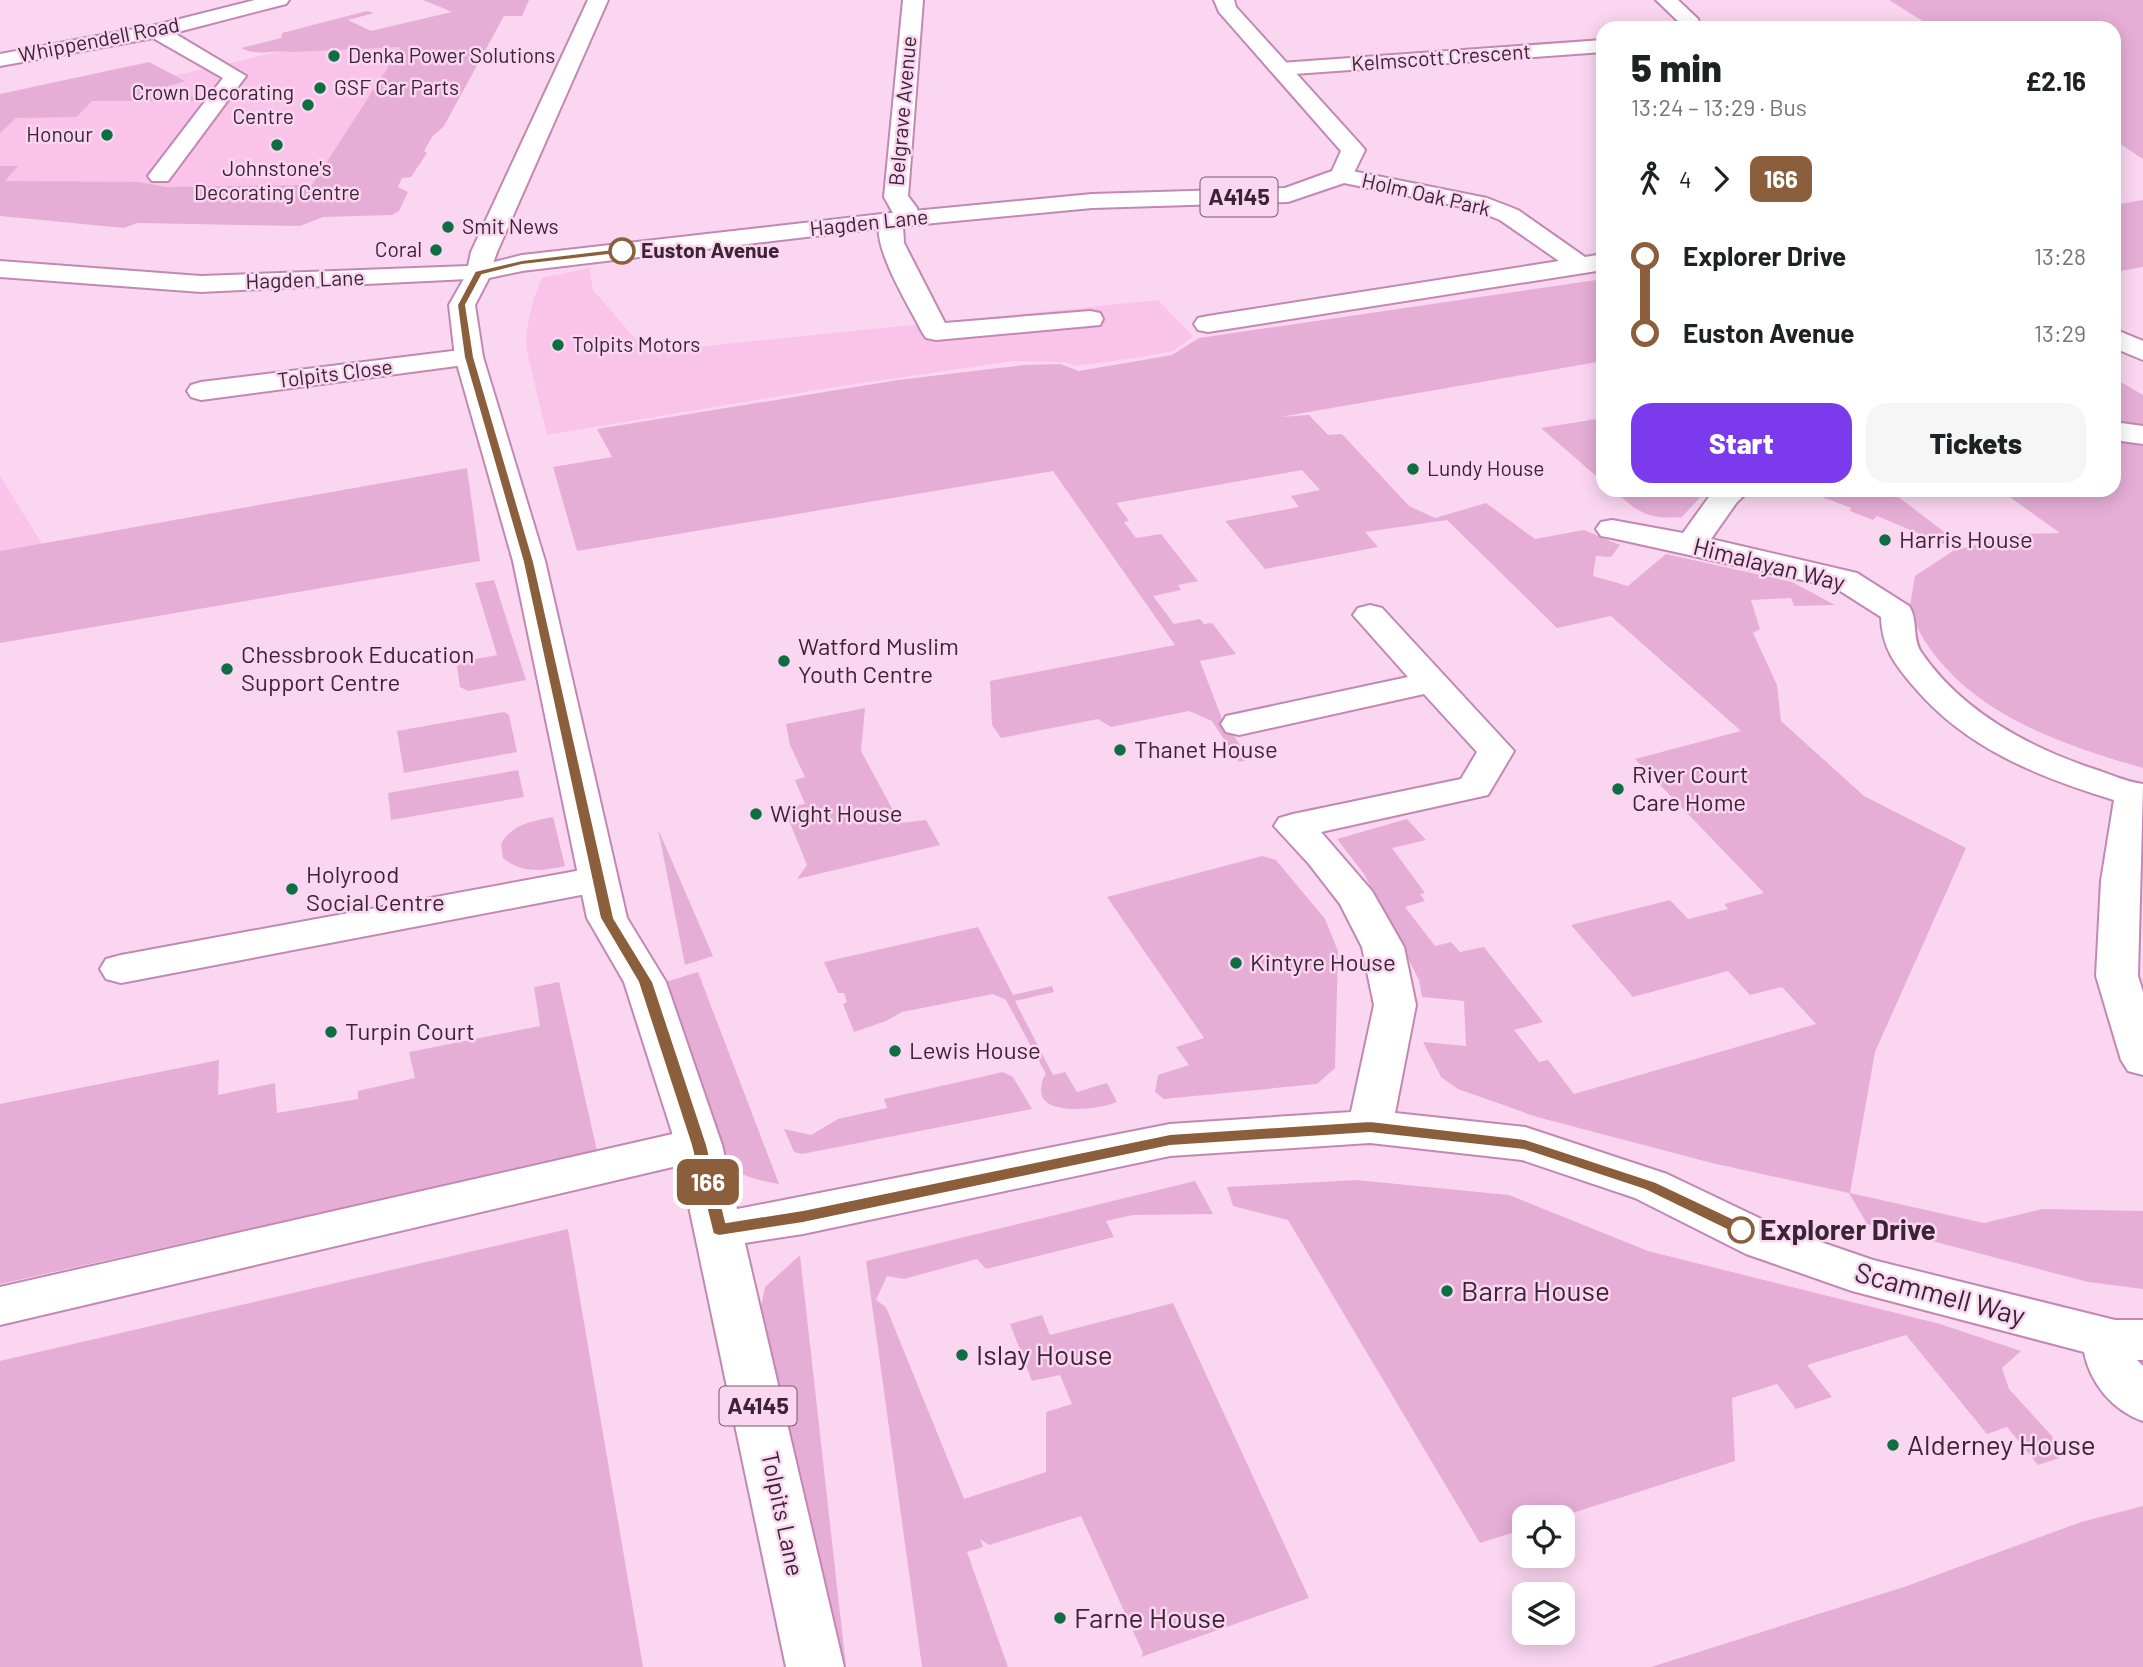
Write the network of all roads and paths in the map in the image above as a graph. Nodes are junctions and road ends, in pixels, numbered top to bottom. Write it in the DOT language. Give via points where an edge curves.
graph roads {
  1 [pos="279,0"];
  2 [pos="598,0"];
  3 [pos="913,0"];
  4 [pos="1224,0"];
  5 [pos="1665,0"];
  6 [pos="1689,21"];
  7 [pos="156,31"];
  8 [pos="1596,46"];
  9 [pos="0,60"];
  10 [pos="1280,69"];
  11 [pos="160,176"];
  12 [pos="1342,176"];
  13 [pos="898,212"];
  14 [pos="1590,263"];
  15 [pos="0,269"];
  16 [pos="479,273"];
  17 [pos="1090,319"];
  18 [pos="1208,324"];
  19 [pos="2121,341"];
  20 [pos="2143,352"];
  21 [pos="469,357"];
  22 [pos="201,391"];
  23 [pos="2121,432"];
  24 [pos="2143,435"];
  25 [pos="1725,497"];
  26 [pos="1612,529"];
  27 [pos="1691,544"];
  28 [pos="1370,615"];
  29 [pos="1433,682"];
  30 [pos="1240,724"];
  31 [pos="2139,795"];
  32 [pos="598,880"];
  33 [pos="121,969"];
  34 [pos="2135,1009"];
  35 [pos="2143,1060"];
  36 [pos="1370,1127"];
  37 [pos="699,1145"];
  38 [pos="719,1229"];
  39 [pos="0,1306"];
  40 [pos="2125,1339"];
  41 [pos="2143,1400"];
  42 [pos="815,1667"];
  1 -- 7 [label="street, Whippendell Road"];
  2 -- 16 [label="street"];
  3 -- 13 [label="street, Belgrave Avenue"];
  4 -- 10 [label="street"];
  5 -- 6 [label="street"];
  7 -- 9 [label="street, Whippendell Road"];
  7 -- 11 [label="street" via="235,76"];
  8 -- 10 [label="street, Kelmscott Crescent"];
  10 -- 12 [label="street" via="1353,150"];
  12 -- 13 [label="street, Hagden Lane / A4145" via="1288,195"];
  12 -- 14 [label="street, Holm Oak Park" via="1488,207 1509,215 1573,259"];
  13 -- 16 [label="street, Hagden Lane / A4145" via="522,263"];
  13 -- 17 [label="street, Belgrave Avenue" via="891,243 936,332"];
  14 -- 18 [label="street"];
  15 -- 16 [label="street, Hagden Lane" via="201,284"];
  16 -- 21 [label="street, Tolpits Lane / A4145" via="462,305"];
  19 -- 20 [label="street"];
  21 -- 22 [label="street, Tolpits Close"];
  21 -- 32 [label="street, Tolpits Lane / A4145" via="529,562"];
  23 -- 24 [label="street"];
  25 -- 27 [label="street"];
  26 -- 27 [label="street, Himalayan Way"];
  27 -- 31 [label="street, Himalayan Way" via="1845,580 1897,613 1901,648 1941,701 1981,731 2080,778"];
  28 -- 29 [label="street"];
  29 -- 30 [label="street"];
  29 -- 36 [label="street" via="1496,751 1475,787 1293,826 1358,900 1383,947 1395,1005"];
  31 -- 34 [label="street" via="2122,881 2117,976"];
  32 -- 33 [label="street"];
  32 -- 37 [label="street, Tolpits Lane / A4145" via="607,918 645,982"];
  34 -- 35 [label="street"];
  36 -- 38 [label="street, Scammell Way" via="1170,1140 803,1216"];
  36 -- 40 [label="street, Scammell Way" via="1525,1144 1651,1186 1763,1241 1869,1278"];
  37 -- 38 [label="street, Tolpits Lane / A4145"];
  37 -- 39 [label="street"];
  38 -- 42 [label="street, Tolpits Lane / A4145"];
  40 -- 41 [label="street" via="2112,1367"];
}
